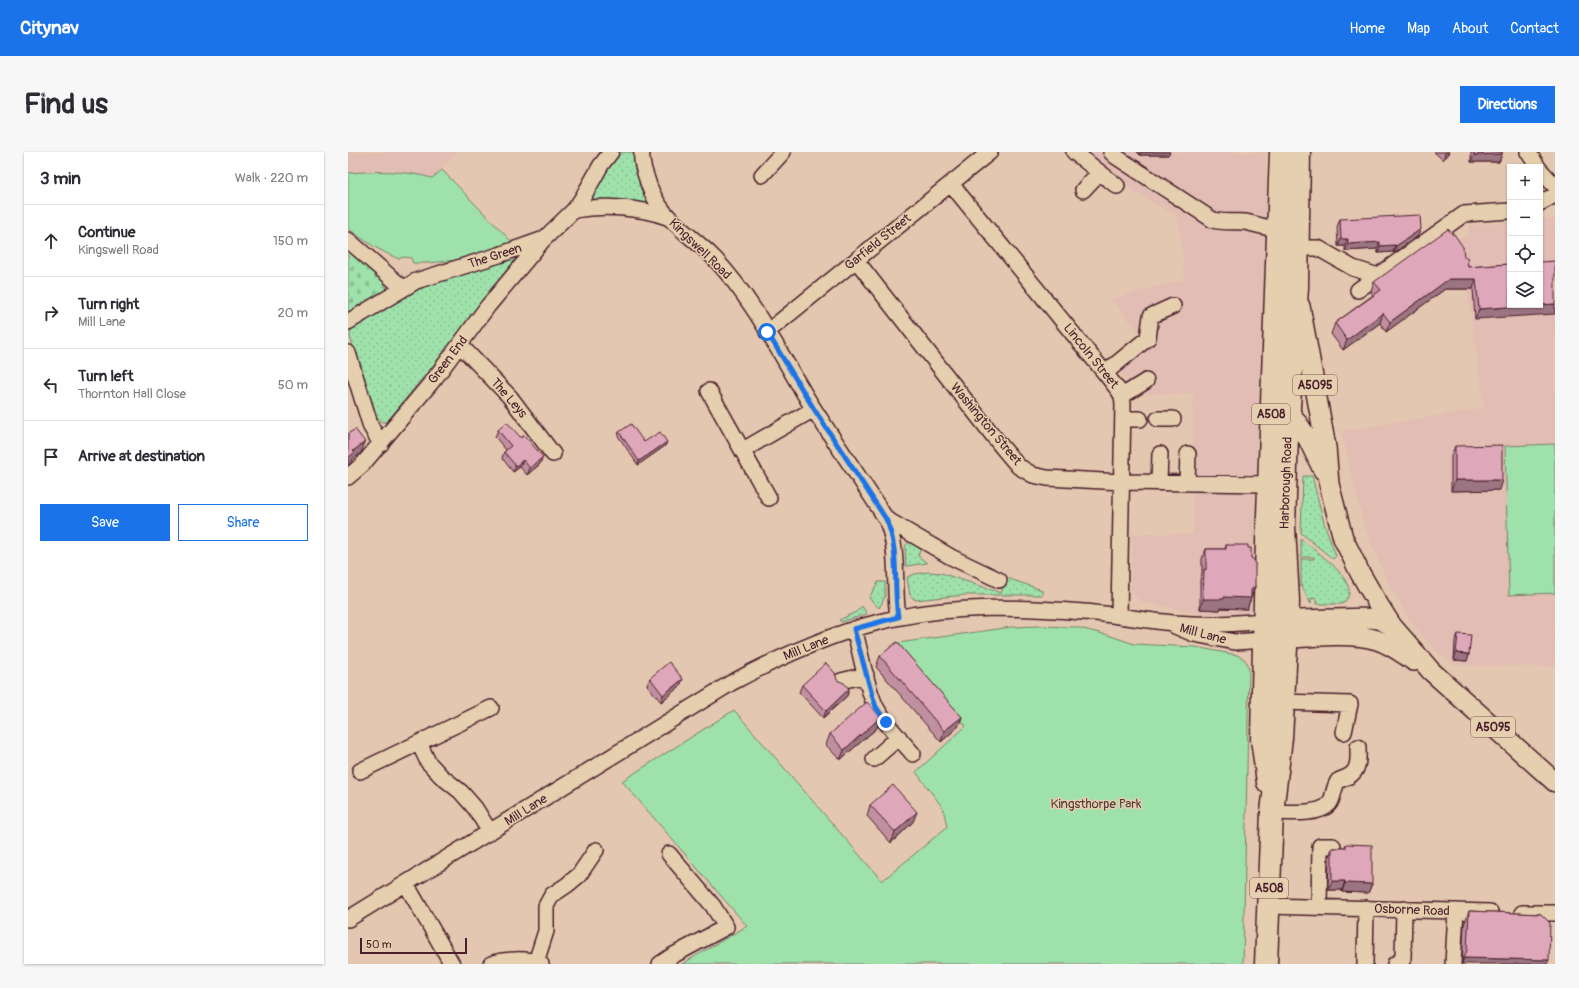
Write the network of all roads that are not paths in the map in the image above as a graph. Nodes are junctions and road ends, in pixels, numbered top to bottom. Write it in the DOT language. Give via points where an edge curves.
graph roads {
  1 [pos="611,152"];
  2 [pos="642,152"];
  3 [pos="783,152"];
  4 [pos="990,152"];
  5 [pos="1074,152"];
  6 [pos="1111,152"];
  7 [pos="1281,152"];
  8 [pos="1294,152"];
  9 [pos="1300,152"];
  10 [pos="1528,152"];
  11 [pos="1536,164"];
  12 [pos="1099,173"];
  13 [pos="1543,173"];
  14 [pos="762,175"];
  15 [pos="951,184"];
  16 [pos="1117,186"];
  17 [pos="1555,186"];
  18 [pos="1083,190"];
  19 [pos="1555,196"];
  20 [pos="1279,198"];
  21 [pos="1543,202"];
  22 [pos="574,210"];
  23 [pos="1507,211"];
  24 [pos="667,217"];
  25 [pos="1244,222"];
  26 [pos="1278,228"];
  27 [pos="544,239"];
  28 [pos="348,240"];
  29 [pos="1298,248"];
  30 [pos="856,260"];
  31 [pos="1378,276"];
  32 [pos="1297,287"];
  33 [pos="403,288"];
  34 [pos="1358,290"];
  35 [pos="1173,306"];
  36 [pos="348,322"];
  37 [pos="767,332"];
  38 [pos="460,345"];
  39 [pos="348,353"];
  40 [pos="1105,373"];
  41 [pos="1273,376"];
  42 [pos="1146,381"];
  43 [pos="709,391"];
  44 [pos="1122,396"];
  45 [pos="814,409"];
  46 [pos="1289,410"];
  47 [pos="1123,419"];
  48 [pos="1140,419"];
  49 [pos="1158,419"];
  50 [pos="1173,420"];
  51 [pos="381,444"];
  52 [pos="743,450"];
  53 [pos="553,454"];
  54 [pos="1160,454"];
  55 [pos="1188,454"];
  56 [pos="348,476"];
  57 [pos="1122,482"];
  58 [pos="1159,482"];
  59 [pos="1187,483"];
  60 [pos="1269,484"];
  61 [pos="1329,484"];
  62 [pos="769,498"];
  63 [pos="886,519"];
  64 [pos="999,580"];
  65 [pos="1264,600"];
  66 [pos="1120,611"];
  67 [pos="898,617"];
  68 [pos="1165,622"];
  69 [pos="1392,626"];
  70 [pos="1275,628"];
  71 [pos="854,629"];
  72 [pos="1431,671"];
  73 [pos="866,675"];
  74 [pos="841,681"];
  75 [pos="1282,702"];
  76 [pos="490,708"];
  77 [pos="1344,732"];
  78 [pos="899,737"];
  79 [pos="419,743"];
  80 [pos="1358,747"];
  81 [pos="914,754"];
  82 [pos="874,758"];
  83 [pos="360,771"];
  84 [pos="1555,782"];
  85 [pos="1272,812"];
  86 [pos="490,832"];
  87 [pos="1333,846"];
  88 [pos="596,850"];
  89 [pos="668,854"];
  90 [pos="406,884"];
  91 [pos="1268,906"];
  92 [pos="1319,907"];
  93 [pos="1366,908"];
  94 [pos="1404,909"];
  95 [pos="1456,911"];
  96 [pos="1555,913"];
  97 [pos="348,919"];
  98 [pos="1402,962"];
  99 [pos="538,963"];
  100 [pos="452,964"];
  101 [pos="491,964"];
  102 [pos="660,964"];
  103 [pos="1266,964"];
  104 [pos="1365,964"];
  105 [pos="1453,964"];
  1 -- 22 [label="street, The Green"];
  2 -- 24 [label="street, Kingswell Road" via="648,187"];
  3 -- 14 [label="street"];
  4 -- 15 [label="street, Garfield Street"];
  5 -- 12 [label="street"];
  6 -- 25 [label="street" via="1213,220"];
  7 -- 20 [label="highway, Harborough Road / A508"];
  8 -- 26 [label="street" via="1290,160 1288,222 1287,226"];
  9 -- 29 [label="highway, Harborough Road / A508"];
  10 -- 11 [label="street"];
  12 -- 16 [label="street"];
  12 -- 18 [label="street"];
  13 -- 17 [label="street"];
  15 -- 30 [label="street, Garfield Street"];
  15 -- 40 [label="street, Lincoln Street"];
  19 -- 21 [label="street"];
  20 -- 25 [label="street" via="1266,214"];
  20 -- 26 [label="highway, Harborough Road / A508"];
  22 -- 24 [label="street" via="621,209 652,212"];
  22 -- 27 [label="street, The Green"];
  23 -- 31 [label="street" via="1464,214"];
  24 -- 37 [label="street, Kingswell Road" via="713,258 730,277"];
  25 -- 26 [label="street"];
  26 -- 41 [label="highway, Harborough Road / A508"];
  27 -- 33 [label="street, The Green" via="427,276"];
  27 -- 38 [label="street, Green End" via="488,306"];
  28 -- 33 [label="street"];
  29 -- 31 [label="street" via="1318,248 1353,268"];
  29 -- 32 [label="highway, Harborough Road / A508"];
  30 -- 37 [label="street, Garfield Street"];
  30 -- 57 [label="street, Washington Street" via="1018,466 1034,475 1047,478"];
  31 -- 34 [label="street"];
  32 -- 46 [label="highway, Harborough Road / A508"];
  32 -- 61 [label="main road, A5095" via="1326,447"];
  33 -- 36 [label="street, The Green"];
  35 -- 40 [label="street" via="1151,316 1148,338"];
  37 -- 45 [label="street, Kingswell Road"];
  38 -- 51 [label="street, Green End"];
  38 -- 53 [label="street, The Leys" via="510,397"];
  39 -- 51 [label="street" via="371,427"];
  40 -- 44 [label="street, Lincoln Street"];
  41 -- 46 [label="main road, A5095"];
  41 -- 60 [label="highway, Harborough Road / A508"];
  42 -- 44 [label="street"];
  43 -- 52 [label="street"];
  44 -- 47 [label="street, Lincoln Street"];
  45 -- 52 [label="street"];
  45 -- 63 [label="street, Kingswell Road"];
  46 -- 61 [label="main road, A5095" via="1307,437"];
  46 -- 70 [label="highway, Harborough Road / A508" via="1284,526 1288,601"];
  47 -- 48 [label="street"];
  47 -- 57 [label="street, Lincoln Street"];
  49 -- 50 [label="street"];
  51 -- 56 [label="street, Green End"];
  52 -- 62 [label="street"];
  54 -- 58 [label="street"];
  55 -- 59 [label="street"];
  57 -- 58 [label="street, Washington Street"];
  57 -- 66 [label="street, Lincoln Street"];
  58 -- 59 [label="street, Washington Street"];
  59 -- 60 [label="street, Washington Street"];
  60 -- 65 [label="highway, Harborough Road / A508"];
  61 -- 69 [label="main road, A5095" via="1350,554"];
  63 -- 64 [label="street" via="951,557"];
  63 -- 67 [label="street, Kingswell Road" via="893,539"];
  65 -- 66 [label="street" via="1260,609 1251,616 1222,618"];
  65 -- 70 [label="highway, Harborough Road / A508"];
  66 -- 67 [label="street, Mill Lane" via="1004,608"];
  66 -- 68 [label="street, Mill Lane"];
  67 -- 71 [label="street, Mill Lane"];
  68 -- 70 [label="street, Mill Lane" via="1242,623"];
  68 -- 70 [label="street, Mill Lane" via="1194,634 1241,642"];
  69 -- 70 [label="main road" via="1379,619 1370,618"];
  69 -- 72 [label="main road, A5095"];
  70 -- 72 [label="main road, A5095" via="1321,636 1375,639"];
  70 -- 75 [label="highway, Harborough Road / A508"];
  70 -- 85 [label="highway, Harborough Road / A508" via="1262,739"];
  71 -- 73 [label="street"];
  71 -- 86 [label="street, Mill Lane" via="795,651 731,683"];
  72 -- 84 [label="main road, A5095"];
  73 -- 74 [label="street"];
  73 -- 78 [label="street" via="876,707"];
  75 -- 77 [label="street" via="1350,704"];
  75 -- 85 [label="highway, Harborough Road / A508" via="1281,738"];
  76 -- 79 [label="street"];
  78 -- 81 [label="street"];
  78 -- 82 [label="street"];
  79 -- 83 [label="street"];
  79 -- 86 [label="street, Mill Lane" via="428,762 461,792"];
  80 -- 85 [label="street" via="1356,770 1338,781 1332,799 1326,807 1309,812"];
  85 -- 91 [label="highway, Harborough Road / A508"];
  86 -- 90 [label="street, Mill Lane"];
  87 -- 92 [label="street" via="1320,846"];
  88 -- 99 [label="street" via="580,875 552,895 546,906 546,931"];
  89 -- 102 [label="street" via="713,906 726,927"];
  90 -- 97 [label="street, Mill Lane"];
  90 -- 100 [label="street"];
  91 -- 92 [label="street, Osborne Road"];
  91 -- 103 [label="highway, Harborough Road / A508"];
  92 -- 93 [label="street, Osborne Road"];
  93 -- 94 [label="street, Osborne Road"];
  93 -- 104 [label="street"];
  94 -- 95 [label="street, Osborne Road"];
  94 -- 98 [label="street"];
  95 -- 96 [label="street, Osborne Road"];
  95 -- 105 [label="street"];
  99 -- 101 [label="street" via="516,960 497,961"];
}
